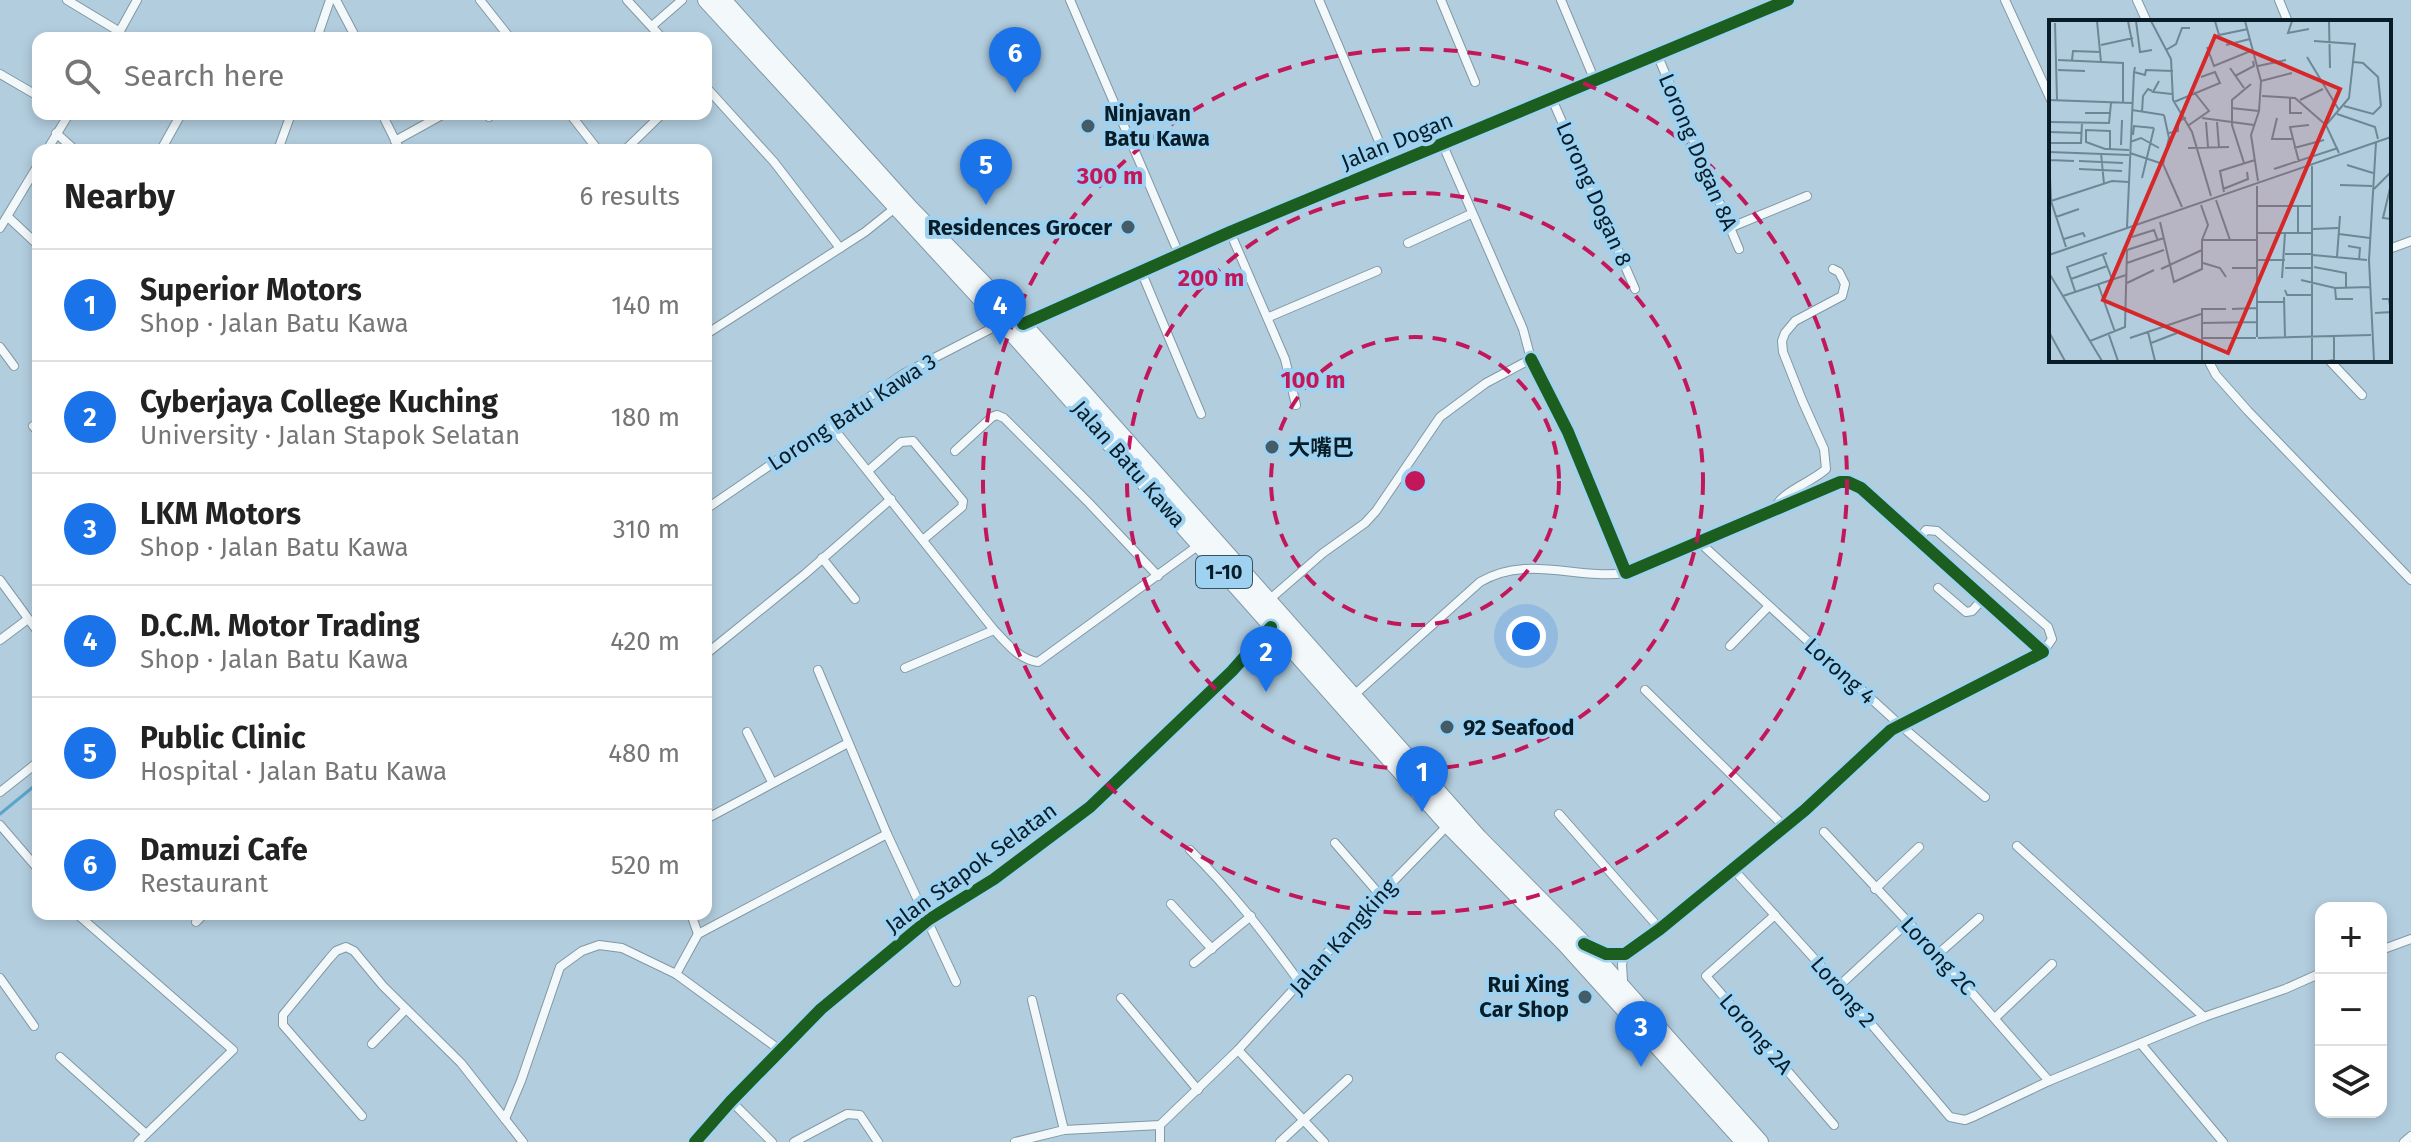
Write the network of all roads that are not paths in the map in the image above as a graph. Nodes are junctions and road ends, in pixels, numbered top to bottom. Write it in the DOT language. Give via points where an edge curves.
graph roads {
  1 [pos="67,0"];
  2 [pos="137,0"];
  3 [pos="333,0"];
  4 [pos="480,0"];
  5 [pos="627,0"];
  6 [pos="682,0"];
  7 [pos="706,0"];
  8 [pos="723,0"];
  9 [pos="1070,0"];
  10 [pos="1319,0"];
  11 [pos="1441,0"];
  12 [pos="1561,0"];
  13 [pos="1788,0"];
  14 [pos="2005,0"];
  15 [pos="2137,0"];
  16 [pos="2279,0"];
  17 [pos="2146,20"];
  18 [pos="2287,20"];
  19 [pos="652,26"];
  20 [pos="114,32"];
  21 [pos="120,32"];
  22 [pos="320,32"];
  23 [pos="352,32"];
  24 [pos="505,32"];
  25 [pos="657,32"];
  26 [pos="1657,54"];
  27 [pos="0,74"];
  28 [pos="1595,81"];
  29 [pos="1475,82"];
  30 [pos="32,93"];
  31 [pos="712,94"];
  32 [pos="2049,96"];
  33 [pos="1552,99"];
  34 [pos="65,120"];
  35 [pos="178,120"];
  36 [pos="289,120"];
  37 [pos="385,120"];
  38 [pos="433,120"];
  39 [pos="575,120"];
  40 [pos="656,120"];
  41 [pos="56,133"];
  42 [pos="395,141"];
  43 [pos="1442,143"];
  44 [pos="50,144"];
  45 [pos="68,144"];
  46 [pos="164,144"];
  47 [pos="280,144"];
  48 [pos="397,144"];
  49 [pos="593,144"];
  50 [pos="631,144"];
  51 [pos="1389,165"];
  52 [pos="32,175"];
  53 [pos="1807,196"];
  54 [pos="895,208"];
  55 [pos="1471,214"];
  56 [pos="8,217"];
  57 [pos="0,228"];
  58 [pos="1729,228"];
  59 [pos="1230,232"];
  60 [pos="32,239"];
  61 [pos="2411,241"];
  62 [pos="1408,243"];
  63 [pos="840,248"];
  64 [pos="2391,248"];
  65 [pos="1739,249"];
  66 [pos="1179,254"];
  67 [pos="1833,269"];
  68 [pos="1141,271"];
  69 [pos="1377,271"];
  70 [pos="1635,289"];
  71 [pos="1269,317"];
  72 [pos="1002,322"];
  73 [pos="1023,324"];
  74 [pos="712,330"];
  75 [pos="0,347"];
  76 [pos="1531,359"];
  77 [pos="2209,362"];
  78 [pos="2331,362"];
  79 [pos="14,366"];
  80 [pos="2362,395"];
  81 [pos="1296,405"];
  82 [pos="1201,414"];
  83 [pos="830,424"];
  84 [pos="955,451"];
  85 [pos="868,471"];
  86 [pos="891,499"];
  87 [pos="712,505"];
  88 [pos="1774,510"];
  89 [pos="924,539"];
  90 [pos="1918,540"];
  91 [pos="1698,541"];
  92 [pos="1199,545"];
  93 [pos="822,558"];
  94 [pos="1626,573"];
  95 [pos="1158,576"];
  96 [pos="0,580"];
  97 [pos="2411,580"];
  98 [pos="1938,588"];
  99 [pos="855,599"];
  100 [pos="1983,599"];
  101 [pos="1269,601"];
  102 [pos="1769,606"];
  103 [pos="28,619"];
  104 [pos="32,624"];
  105 [pos="1271,627"];
  106 [pos="994,630"];
  107 [pos="0,640"];
  108 [pos="1730,646"];
  109 [pos="712,649"];
  110 [pos="2043,652"];
  111 [pos="905,668"];
  112 [pos="818,670"];
  113 [pos="1645,690"];
  114 [pos="1353,696"];
  115 [pos="1900,725"];
  116 [pos="747,732"];
  117 [pos="848,743"];
  118 [pos="32,767"];
  119 [pos="772,782"];
  120 [pos="0,792"];
  121 [pos="1985,797"];
  122 [pos="1559,814"];
  123 [pos="712,816"];
  124 [pos="0,825"];
  125 [pos="1448,825"];
  126 [pos="1784,826"];
  127 [pos="1824,832"];
  128 [pos="887,834"];
  129 [pos="1335,843"];
  130 [pos="2017,846"];
  131 [pos="1919,847"];
  132 [pos="1190,850"];
  133 [pos="32,862"];
  134 [pos="1734,870"];
  135 [pos="1875,889"];
  136 [pos="1380,895"];
  137 [pos="1171,904"];
  138 [pos="1775,915"];
  139 [pos="1251,916"];
  140 [pos="1979,918"];
  141 [pos="84,920"];
  142 [pos="693,920"];
  143 [pos="928,920"];
  144 [pos="1907,923"];
  145 [pos="1660,929"];
  146 [pos="698,934"];
  147 [pos="2411,939"];
  148 [pos="1584,944"];
  149 [pos="2387,948"];
  150 [pos="1212,949"];
  151 [pos="1625,954"];
  152 [pos="1938,954"];
  153 [pos="1194,963"];
  154 [pos="2052,964"];
  155 [pos="676,974"];
  156 [pos="2319,974"];
  157 [pos="0,978"];
  158 [pos="956,982"];
  159 [pos="1301,984"];
  160 [pos="1839,986"];
  161 [pos="1121,998"];
  162 [pos="1032,1000"];
  163 [pos="1635,1002"];
  164 [pos="406,1009"];
  165 [pos="2204,1017"];
  166 [pos="1995,1018"];
  167 [pos="34,1026"];
  168 [pos="372,1044"];
  169 [pos="2141,1044"];
  170 [pos="780,1050"];
  171 [pos="1238,1050"];
  172 [pos="60,1057"];
  173 [pos="1348,1079"];
  174 [pos="2049,1081"];
  175 [pos="1198,1090"];
  176 [pos="731,1101"];
  177 [pos="362,1116"];
  178 [pos="505,1119"];
  179 [pos="1304,1120"];
  180 [pos="1160,1125"];
  181 [pos="1834,1125"];
  182 [pos="1064,1130"];
  183 [pos="146,1134"];
  184 [pos="2411,1136"];
  185 [pos="138,1142"];
  186 [pos="523,1142"];
  187 [pos="695,1142"];
  188 [pos="772,1142"];
  189 [pos="794,1142"];
  190 [pos="878,1142"];
  191 [pos="1015,1142"];
  192 [pos="1160,1142"];
  193 [pos="1280,1142"];
  194 [pos="1324,1142"];
  195 [pos="1744,1142"];
  196 [pos="1760,1142"];
  197 [pos="2223,1142"];
  198 [pos="2404,1142"];
  1 -- 20 [label="street"];
  2 -- 21 [label="street"];
  3 -- 22 [label="street"];
  3 -- 23 [label="street"];
  4 -- 24 [label="street"];
  5 -- 19 [label="street"];
  6 -- 19 [label="street"];
  7 -- 54 [label="highway, Jalan Batu Kawa / 1-10"];
  8 -- 73 [label="highway, Jalan Batu Kawa / 1-10" via="910,208"];
  9 -- 66 [label="street"];
  10 -- 51 [label="street"];
  11 -- 29 [label="street"];
  12 -- 28 [label="street"];
  13 -- 26 [label="street, Jalan Dogan"];
  14 -- 32 [label="street"];
  15 -- 17 [label="street"];
  16 -- 18 [label="street"];
  19 -- 25 [label="street"];
  26 -- 28 [label="street, Jalan Dogan"];
  26 -- 58 [label="street, Lorong Dogan 8A"];
  27 -- 30 [label="street"];
  28 -- 33 [label="street, Jalan Dogan"];
  31 -- 63 [label="street" via="774,162"];
  33 -- 43 [label="street, Jalan Dogan"];
  33 -- 70 [label="street, Lorong Dogan 8"];
  34 -- 41 [label="street"];
  35 -- 46 [label="street"];
  36 -- 47 [label="street"];
  37 -- 42 [label="street"];
  38 -- 42 [label="street"];
  39 -- 49 [label="street"];
  40 -- 50 [label="street"];
  41 -- 44 [label="street"];
  41 -- 45 [label="street"];
  42 -- 48 [label="street"];
  43 -- 51 [label="street, Jalan Dogan"];
  43 -- 55 [label="street"];
  51 -- 59 [label="street, Jalan Dogan"];
  52 -- 56 [label="street"];
  53 -- 58 [label="street"];
  54 -- 63 [label="street"];
  54 -- 72 [label="highway, Jalan Batu Kawa / 1-10"];
  55 -- 62 [label="street"];
  55 -- 76 [label="street" via="1523,329"];
  56 -- 57 [label="street"];
  56 -- 60 [label="street"];
  58 -- 65 [label="street, Lorong Dogan 8A"];
  59 -- 66 [label="street, Jalan Dogan"];
  59 -- 71 [label="street"];
  61 -- 64 [label="street"];
  63 -- 74 [label="street"];
  66 -- 68 [label="street, Jalan Dogan"];
  67 -- 88 [label="street" via="1845,284 1842,296 1795,321 1782,341 1824,449 1826,469"];
  68 -- 73 [label="street, Jalan Dogan"];
  68 -- 82 [label="street"];
  69 -- 71 [label="street"];
  71 -- 81 [label="street"];
  72 -- 83 [label="street, Lorong Batu Kawa 3" via="903,374"];
  72 -- 92 [label="highway, Jalan Batu Kawa / 1-10"];
  73 -- 101 [label="highway, Jalan Batu Kawa / 1-10"];
  75 -- 79 [label="street"];
  76 -- 94 [label="street" via="1568,432"];
  76 -- 101 [label="street" via="1440,417 1365,523"];
  77 -- 97 [label="street" via="2248,411"];
  78 -- 80 [label="street"];
  83 -- 85 [label="street"];
  83 -- 87 [label="street, Lorong Batu Kawa 3"];
  84 -- 95 [label="street" via="992,417 1004,418"];
  85 -- 86 [label="street"];
  85 -- 89 [label="street" via="901,442 913,441 963,501"];
  86 -- 89 [label="street"];
  86 -- 93 [label="street"];
  88 -- 90 [label="street" via="1848,482"];
  88 -- 91 [label="street"];
  89 -- 106 [label="street"];
  90 -- 100 [label="street"];
  90 -- 110 [label="street" via="1926,530 1937,531 2048,627 2052,639"];
  91 -- 94 [label="street"];
  91 -- 102 [label="street, Lorong 4"];
  92 -- 95 [label="street"];
  92 -- 105 [label="highway, Jalan Batu Kawa / 1-10"];
  93 -- 99 [label="street"];
  93 -- 109 [label="street"];
  94 -- 114 [label="street" via="1607,576 1526,567 1491,575"];
  95 -- 106 [label="street" via="1038,662 1020,657"];
  96 -- 103 [label="street"];
  98 -- 100 [label="street" via="1966,612"];
  100 -- 110 [label="street"];
  101 -- 114 [label="highway, Jalan Batu Kawa / 1-10"];
  102 -- 108 [label="street"];
  102 -- 115 [label="street, Lorong 4"];
  103 -- 104 [label="street"];
  103 -- 107 [label="street"];
  105 -- 125 [label="highway, Jalan Batu Kawa / 1-10"];
  105 -- 143 [label="street, Jalan Stapok Selatan" via="1090,807 994,879"];
  106 -- 111 [label="street"];
  110 -- 115 [label="street"];
  112 -- 117 [label="street"];
  113 -- 126 [label="street"];
  114 -- 148 [label="highway, Jalan Batu Kawa / 1-10" via="1479,838"];
  115 -- 121 [label="street, Lorong 4"];
  115 -- 126 [label="street"];
  116 -- 119 [label="street"];
  117 -- 119 [label="street"];
  117 -- 128 [label="street"];
  118 -- 120 [label="street"];
  119 -- 123 [label="street"];
  122 -- 145 [label="street"];
  124 -- 133 [label="street"];
  125 -- 136 [label="street, Jalan Kangking"];
  125 -- 195 [label="highway, Jalan Batu Kawa / 1-10" via="1565,944"];
  126 -- 134 [label="street"];
  127 -- 135 [label="street, Lorong 2C"];
  128 -- 143 [label="street"];
  128 -- 146 [label="street"];
  129 -- 136 [label="street"];
  130 -- 165 [label="street"];
  131 -- 135 [label="street"];
  132 -- 139 [label="street"];
  134 -- 138 [label="street, Lorong 2"];
  134 -- 145 [label="street"];
  135 -- 144 [label="street, Lorong 2C"];
  136 -- 159 [label="street, Jalan Kangking"];
  137 -- 150 [label="street"];
  138 -- 160 [label="street, Lorong 2"];
  138 -- 181 [label="street, Lorong 2A" via="1706,976"];
  139 -- 150 [label="street"];
  139 -- 159 [label="street"];
  140 -- 152 [label="street"];
  141 -- 183 [label="street" via="233,1050"];
  142 -- 146 [label="street"];
  143 -- 158 [label="street"];
  143 -- 170 [label="street, Jalan Stapok Selatan"];
  144 -- 152 [label="street, Lorong 2C"];
  144 -- 160 [label="street"];
  145 -- 151 [label="street"];
  146 -- 155 [label="street"];
  147 -- 149 [label="street"];
  148 -- 151 [label="street" via="1599,952"];
  148 -- 163 [label="highway, Jalan Batu Kawa / 1-10"];
  150 -- 153 [label="street"];
  151 -- 163 [label="street" via="1621,977"];
  152 -- 166 [label="street, Lorong 2C"];
  154 -- 166 [label="street"];
  155 -- 170 [label="street"];
  155 -- 178 [label="street" via="610,945 599,945 560,967"];
  156 -- 165 [label="street"];
  157 -- 167 [label="street"];
  159 -- 171 [label="street, Jalan Kangking"];
  160 -- 174 [label="street, Lorong 2" via="1950,1117 1965,1120"];
  161 -- 175 [label="street"];
  162 -- 182 [label="street"];
  163 -- 196 [label="highway, Jalan Batu Kawa / 1-10"];
  164 -- 168 [label="street"];
  164 -- 177 [label="street" via="346,947 336,951 283,1015 290,1036"];
  164 -- 178 [label="street" via="461,1063"];
  165 -- 169 [label="street"];
  166 -- 174 [label="street, Lorong 2C"];
  169 -- 174 [label="street"];
  169 -- 197 [label="street"];
  170 -- 176 [label="street, Jalan Stapok Selatan"];
  171 -- 175 [label="street, Jalan Kangking"];
  171 -- 179 [label="street"];
  172 -- 183 [label="street"];
  173 -- 179 [label="street"];
  175 -- 180 [label="street, Jalan Kangking"];
  176 -- 187 [label="street, Jalan Stapok Selatan"];
  176 -- 188 [label="street"];
  178 -- 186 [label="street"];
  179 -- 193 [label="street"];
  179 -- 194 [label="street"];
  180 -- 182 [label="street"];
  180 -- 192 [label="street"];
  182 -- 191 [label="street"];
  183 -- 185 [label="street"];
  184 -- 198 [label="street"];
  189 -- 190 [label="street" via="847,1114 860,1115"];
}
